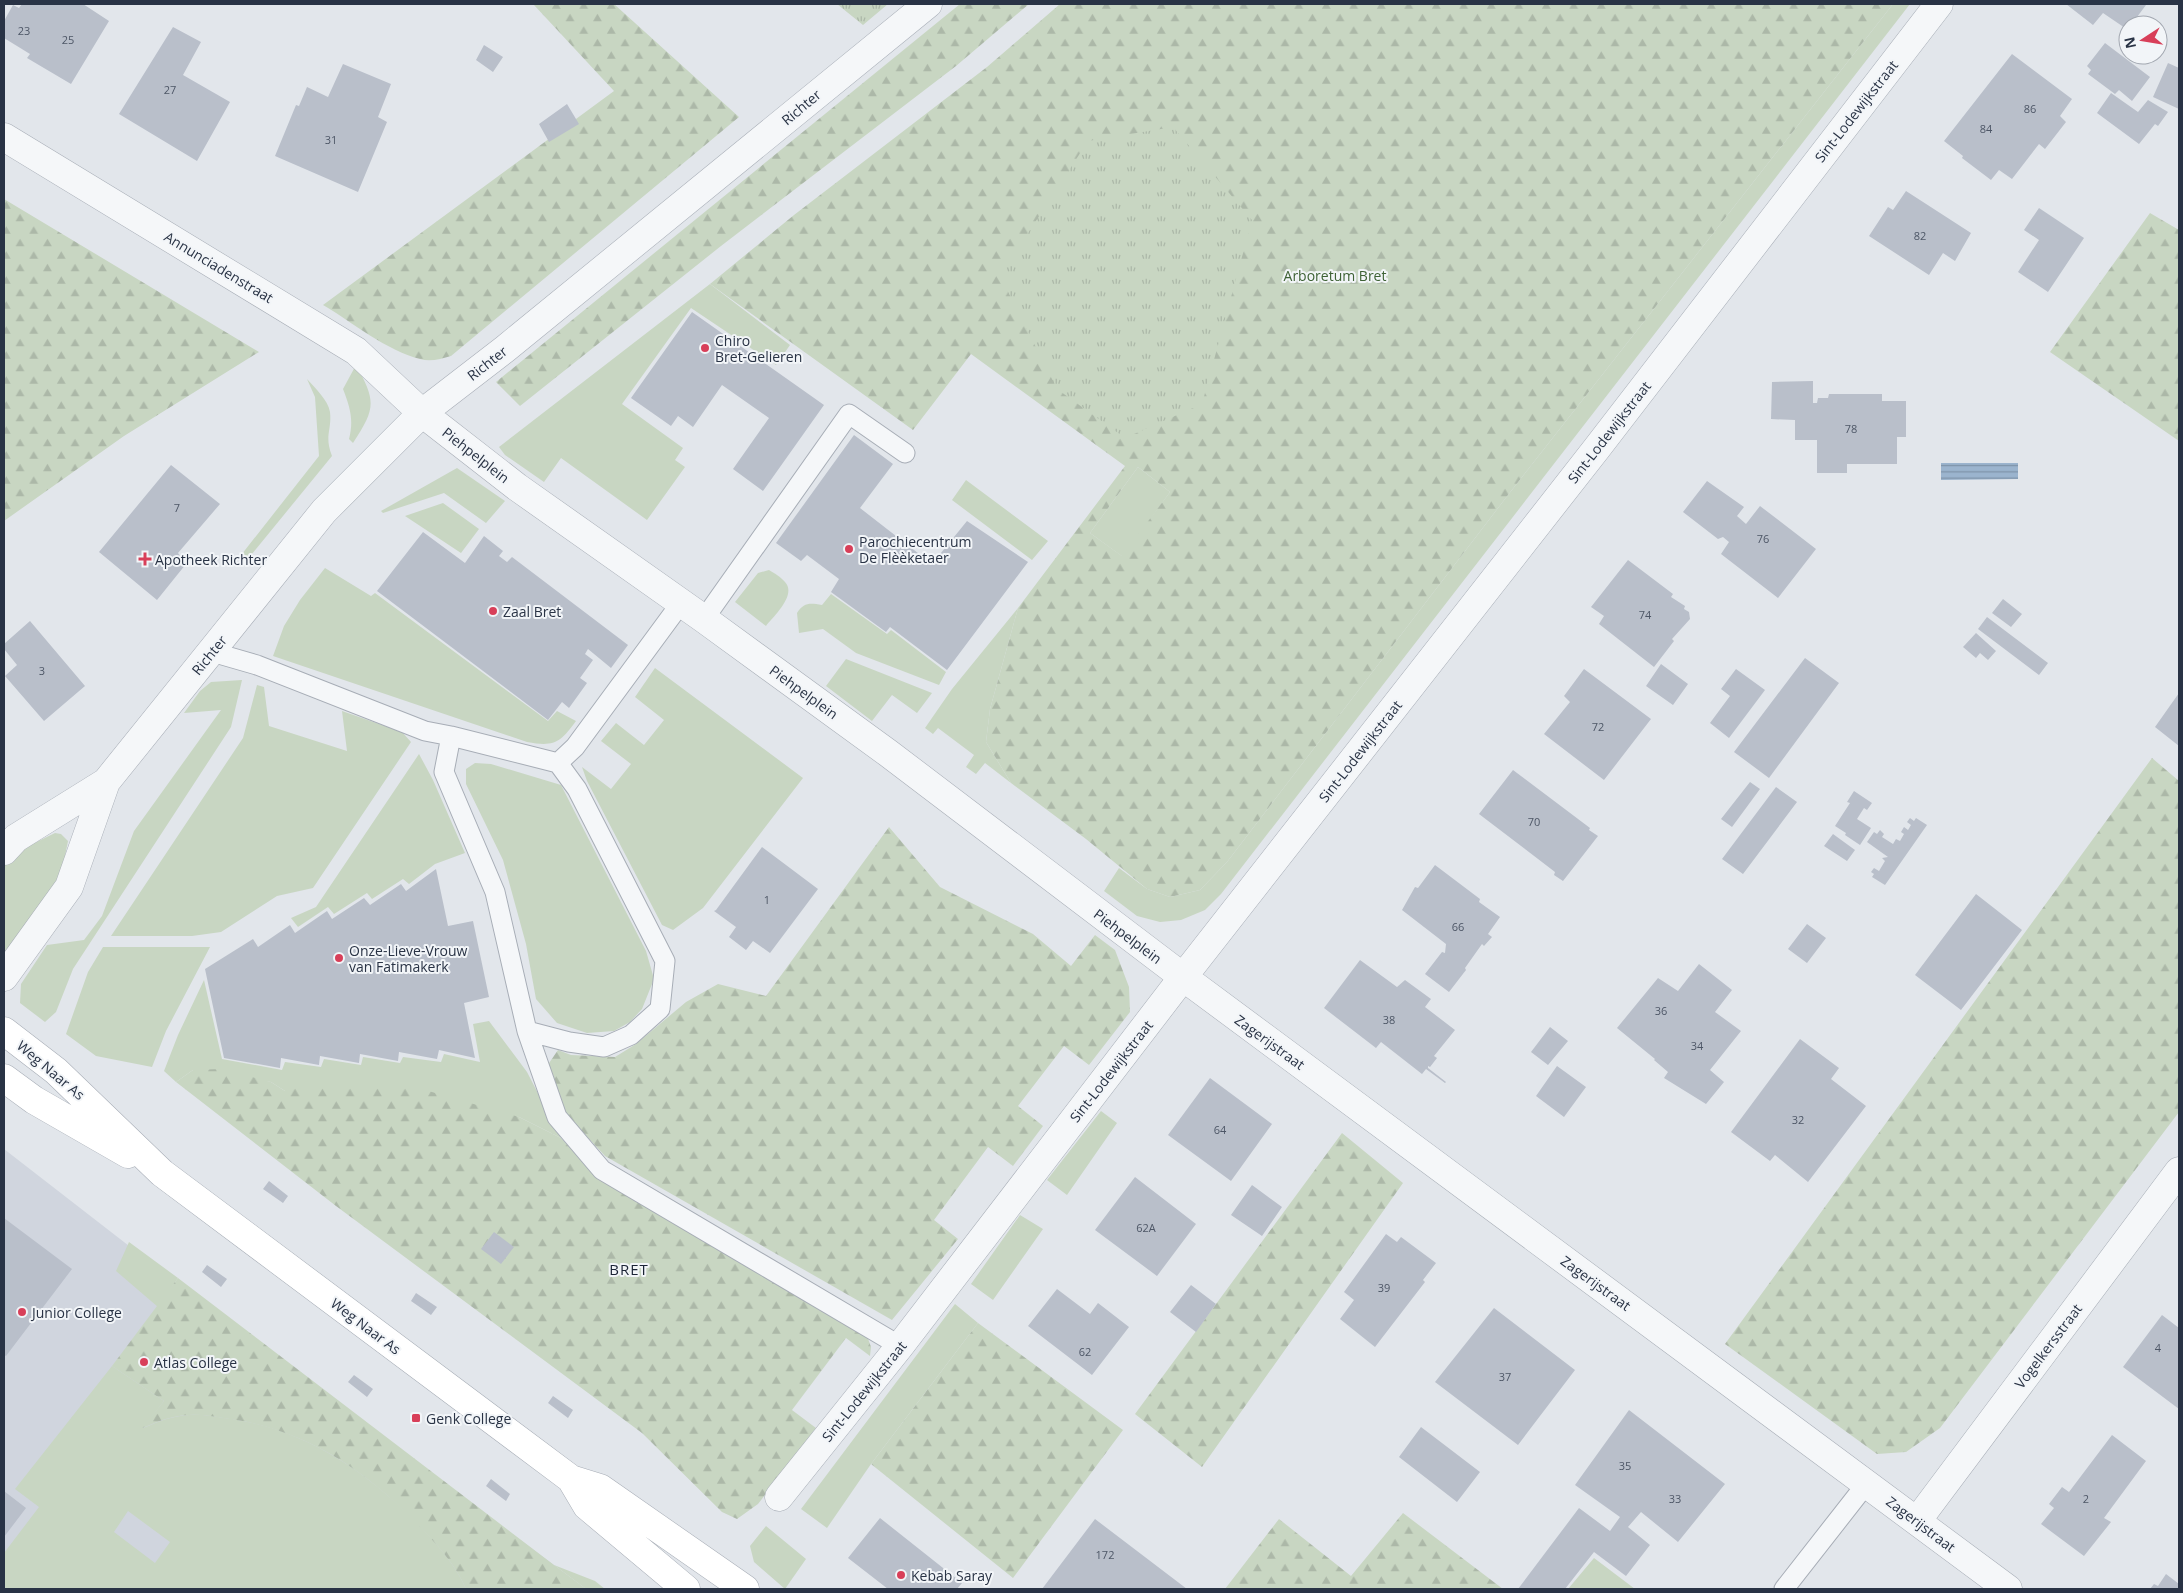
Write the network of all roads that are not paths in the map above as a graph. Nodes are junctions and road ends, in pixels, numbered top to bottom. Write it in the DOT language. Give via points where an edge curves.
graph roads {
  1 [pos="928,4"];
  2 [pos="1939,4"];
  3 [pos="4,137"];
  4 [pos="422,413"];
  5 [pos="905,453"];
  6 [pos="681,603"];
  7 [pos="704,619"];
  8 [pos="212,652"];
  9 [pos="451,736"];
  10 [pos="558,763"];
  11 [pos="106,782"];
  12 [pos="4,852"];
  13 [pos="4,977"];
  14 [pos="1183,977"];
  15 [pos="4,1031"];
  16 [pos="527,1031"];
  17 [pos="4,1078"];
  18 [pos="2179,1171"];
  19 [pos="162,1173"];
  20 [pos="900,1346"];
  21 [pos="571,1479"];
  22 [pos="1867,1483"];
  23 [pos="779,1497"];
  24 [pos="1918,1521"];
  25 [pos="743,1588"];
  26 [pos="686,1589"];
  27 [pos="1784,1589"];
  28 [pos="2008,1589"];
  1 -- 4 [label="street, Richter"];
  2 -- 14 [label="street, Sint-Lodewijkstraat" via="1591,456"];
  3 -- 4 [label="street, Annunciadenstraat" via="356,351"];
  4 -- 6 [label="street, Piehpelplein" via="517,487"];
  4 -- 8 [label="street, Richter" via="324,511"];
  5 -- 7 [label="lane" via="849,414"];
  6 -- 7 [label="street, Piehpelplein"];
  6 -- 10 [label="lane" via="575,747"];
  7 -- 14 [label="street, Piehpelplein" via="888,753"];
  8 -- 9 [label="lane" via="257,665 425,730"];
  8 -- 11 [label="street, Richter"];
  9 -- 10 [label="lane"];
  9 -- 16 [label="lane" via="444,772 495,892"];
  10 -- 16 [label="lane" via="577,788 665,961 660,1009 630,1035 604,1047"];
  11 -- 12 [label="street, Richter" via="16,838"];
  11 -- 13 [label="street, Richter" via="70,887"];
  14 -- 20 [label="street, Sint-Lodewijkstraat"];
  14 -- 22 [label="street, Zagerijstraat"];
  15 -- 19 [label="main road, Weg Naar As" via="56,1071"];
  16 -- 20 [label="lane" via="558,1117 602,1170"];
  17 -- 19 [label="main road, Weg Naar As" via="34,1100"];
  18 -- 24 [label="street, Vogelkersstraat"];
  19 -- 21 [label="main road, Weg Naar As"];
  20 -- 23 [label="street, Sint-Lodewijkstraat"];
  21 -- 25 [label="main road, Weg Naar As" via="600,1488"];
  21 -- 26 [label="main road, Weg Naar As" via="587,1506"];
  22 -- 24 [label="street, Zagerijstraat"];
  22 -- 27 [label="lane"];
  24 -- 28 [label="street, Zagerijstraat"];
}
